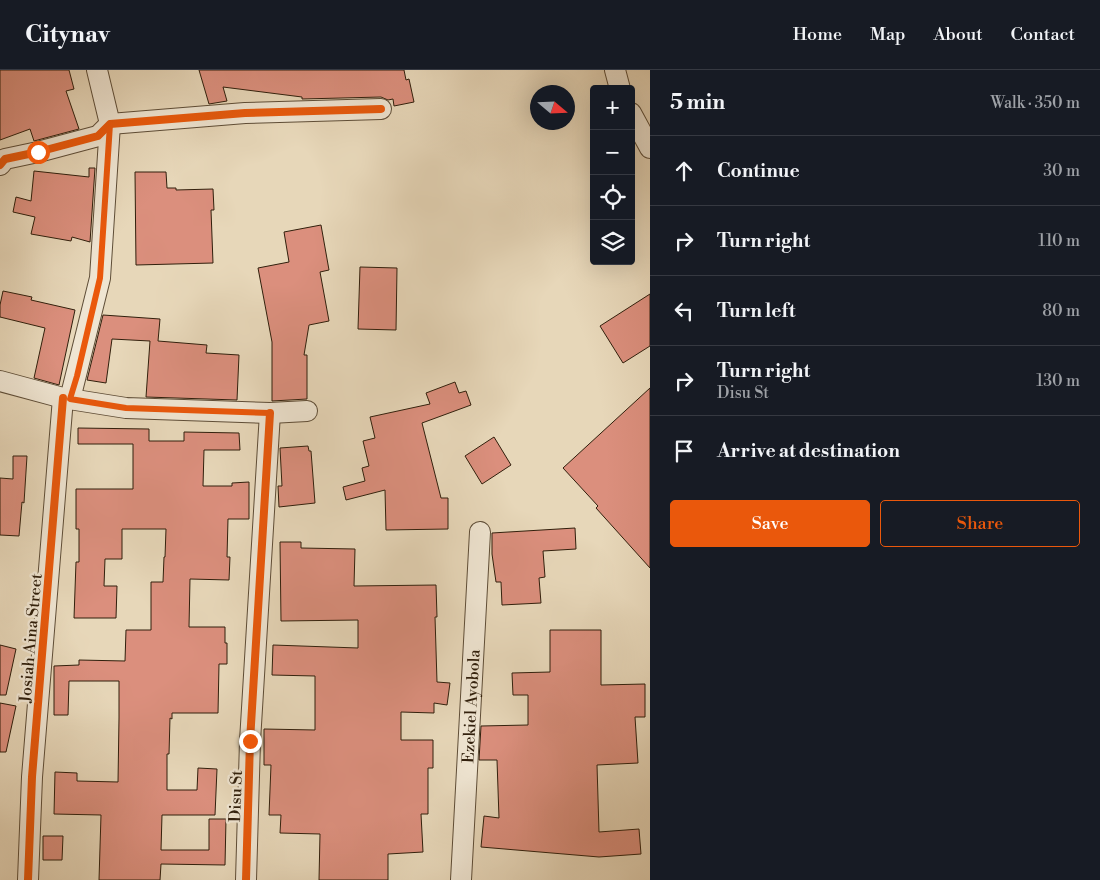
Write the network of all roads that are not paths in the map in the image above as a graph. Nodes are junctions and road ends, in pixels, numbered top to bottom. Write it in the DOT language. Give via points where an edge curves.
graph roads {
  1 [pos="97,70"];
  2 [pos="616,70"];
  3 [pos="619,85"];
  4 [pos="381,109"];
  5 [pos="635,120"];
  6 [pos="110,124"];
  7 [pos="650,148"];
  8 [pos="0,165"];
  9 [pos="0,381"];
  10 [pos="66,398"];
  11 [pos="307,411"];
  12 [pos="270,413"];
  13 [pos="480,532"];
  14 [pos="28,880"];
  15 [pos="246,880"];
  16 [pos="461,880"];
  1 -- 6 [label="street, Josiah Aina Street"];
  2 -- 3 [label="street"];
  4 -- 6 [label="street" via="245,113"];
  5 -- 7 [label="street"];
  6 -- 8 [label="street" via="98,136 5,159"];
  6 -- 10 [label="street, Josiah Aina Street" via="100,278 77,376"];
  9 -- 10 [label="street"];
  10 -- 12 [label="street" via="126,408"];
  10 -- 14 [label="street, Josiah Aina Street" via="32,777"];
  11 -- 12 [label="street"];
  12 -- 15 [label="street, Disu St" via="250,741"];
  13 -- 16 [label="street, Ezekiel Ayobola"];
}
